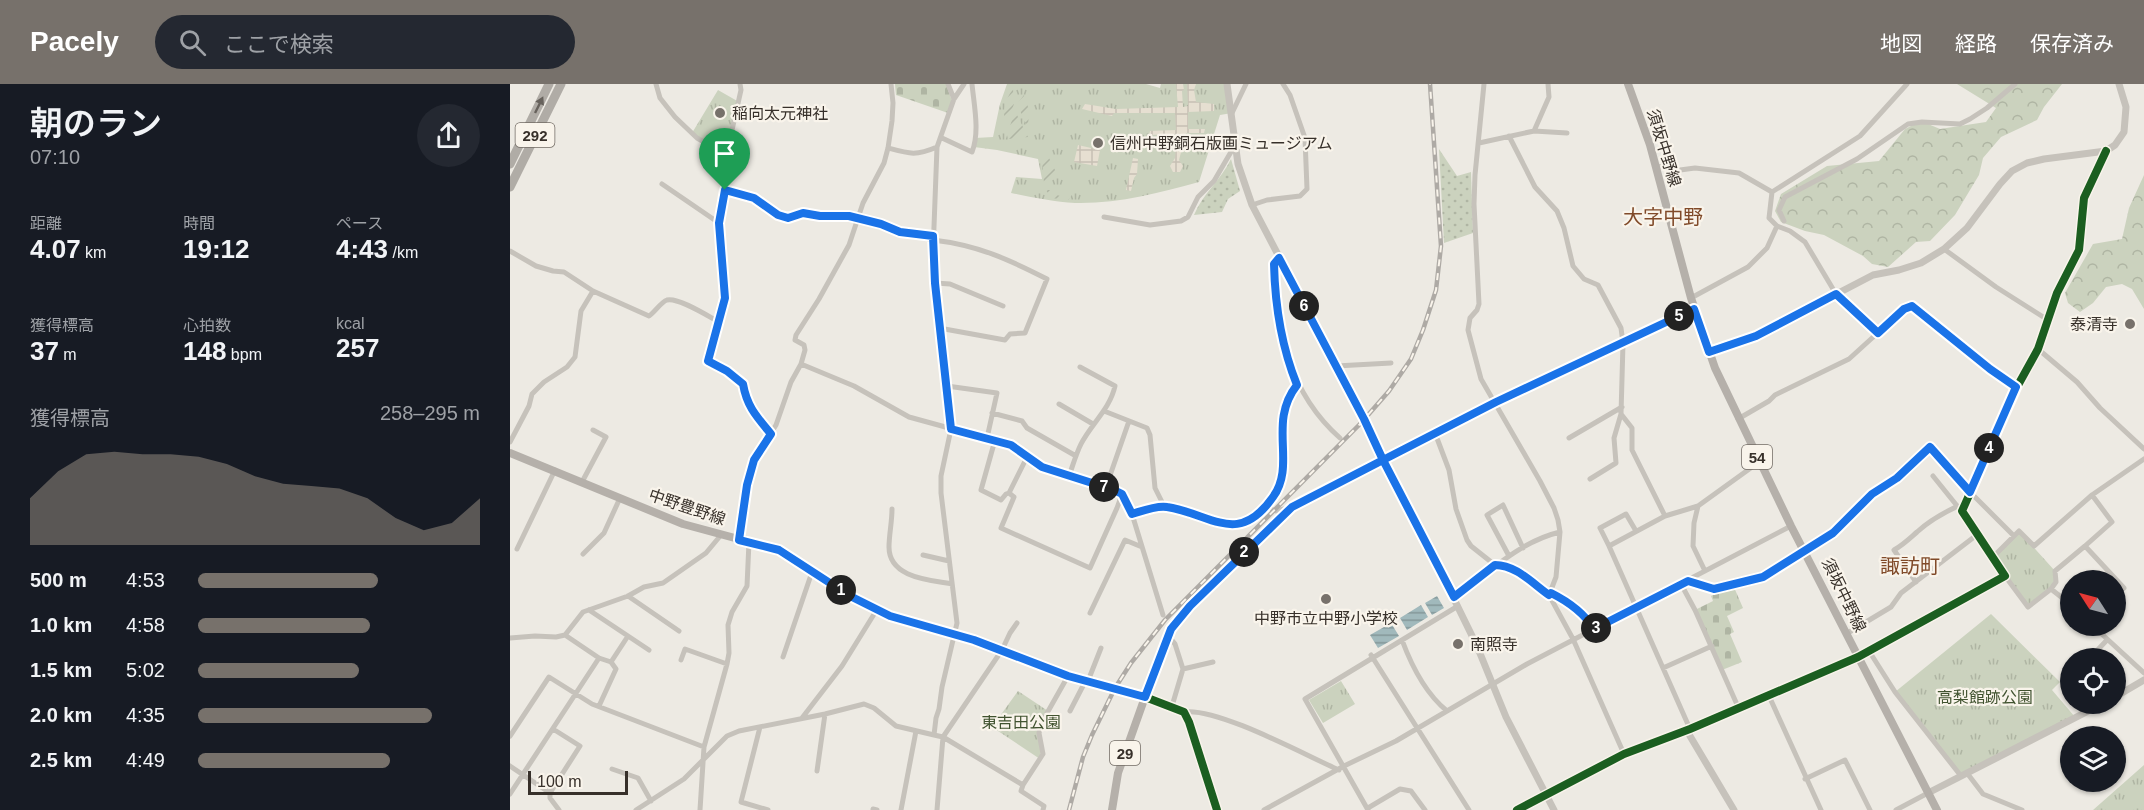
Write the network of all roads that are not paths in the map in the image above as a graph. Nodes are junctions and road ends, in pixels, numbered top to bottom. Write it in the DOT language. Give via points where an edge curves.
graph roads {
  1 [pos="549,84"];
  2 [pos="561,84"];
  3 [pos="656,84"];
  4 [pos="740,84"];
  5 [pos="891,84"];
  6 [pos="948,84"];
  7 [pos="964,84"];
  8 [pos="972,84"];
  9 [pos="1227,84"];
  10 [pos="1246,84"];
  11 [pos="1283,84"];
  12 [pos="1484,84"];
  13 [pos="1548,84"];
  14 [pos="1628,84"];
  15 [pos="1907,84"];
  16 [pos="2015,84"];
  17 [pos="2119,84"];
  18 [pos="954,99"];
  19 [pos="1232,113"];
  20 [pos="1534,131"];
  21 [pos="1567,133"];
  22 [pos="1509,136"];
  23 [pos="942,138"];
  24 [pos="1479,142"];
  25 [pos="1235,144"];
  26 [pos="937,147"];
  27 [pos="888,148"];
  28 [pos="2106,151"];
  29 [pos="728,155"];
  30 [pos="510,164"];
  31 [pos="1655,166"];
  32 [pos="662,184"];
  33 [pos="510,187"];
  34 [pos="725,190"];
  35 [pos="1772,192"];
  36 [pos="1252,205"];
  37 [pos="1104,217"];
  38 [pos="859,219"];
  39 [pos="1784,221"];
  40 [pos="719,223"];
  41 [pos="1777,226"];
  42 [pos="933,238"];
  43 [pos="1944,249"];
  44 [pos="510,251"];
  45 [pos="1279,258"];
  46 [pos="935,283"];
  47 [pos="593,291"];
  48 [pos="1836,294"];
  49 [pos="1691,298"];
  50 [pos="1003,306"];
  51 [pos="1694,309"];
  52 [pos="2048,320"];
  53 [pos="719,322"];
  54 [pos="939,328"];
  55 [pos="1878,333"];
  56 [pos="1623,343"];
  57 [pos="2038,349"];
  58 [pos="1709,352"];
  59 [pos="1391,363"];
  60 [pos="801,364"];
  61 [pos="1336,366"];
  62 [pos="1080,367"];
  63 [pos="1297,385"];
  64 [pos="947,386"];
  65 [pos="2016,387"];
  66 [pos="1496,402"];
  67 [pos="1059,404"];
  68 [pos="1104,411"];
  69 [pos="1621,411"];
  70 [pos="992,413"];
  71 [pos="1738,418"];
  72 [pos="1129,421"];
  73 [pos="1093,424"];
  74 [pos="951,429"];
  75 [pos="593,430"];
  76 [pos="1435,433"];
  77 [pos="771,434"];
  78 [pos="987,438"];
  79 [pos="1340,438"];
  80 [pos="1569,438"];
  81 [pos="994,440"];
  82 [pos="510,442"];
  83 [pos="2144,449"];
  84 [pos="510,453"];
  85 [pos="1076,456"];
  86 [pos="1027,457"];
  87 [pos="2144,459"];
  88 [pos="1383,460"];
  89 [pos="1758,462"];
  90 [pos="555,470"];
  91 [pos="1069,476"];
  92 [pos="1933,476"];
  93 [pos="1590,479"];
  94 [pos="582,482"];
  95 [pos="1106,487"];
  96 [pos="1970,492"];
  97 [pos="1009,493"];
  98 [pos="1122,494"];
  99 [pos="2092,495"];
  100 [pos="620,498"];
  101 [pos="1164,506"];
  102 [pos="1698,506"];
  103 [pos="1266,507"];
  104 [pos="1292,507"];
  105 [pos="892,509"];
  106 [pos="1960,509"];
  107 [pos="1132,514"];
  108 [pos="1665,516"];
  109 [pos="1791,526"];
  110 [pos="1636,531"];
  111 [pos="1560,532"];
  112 [pos="1978,534"];
  113 [pos="721,535"];
  114 [pos="2014,536"];
  115 [pos="744,541"];
  116 [pos="1609,546"];
  117 [pos="2085,546"];
  118 [pos="1142,547"];
  119 [pos="1523,548"];
  120 [pos="517,549"];
  121 [pos="1805,551"];
  122 [pos="583,554"];
  123 [pos="923,555"];
  124 [pos="1509,556"];
  125 [pos="1993,557"];
  126 [pos="949,561"];
  127 [pos="1495,565"];
  128 [pos="2107,570"];
  129 [pos="1705,571"];
  130 [pos="812,572"];
  131 [pos="2005,576"];
  132 [pos="1688,581"];
  133 [pos="1916,582"];
  134 [pos="952,584"];
  135 [pos="1681,584"];
  136 [pos="2051,589"];
  137 [pos="1550,594"];
  138 [pos="628,596"];
  139 [pos="2060,596"];
  140 [pos="1454,597"];
  141 [pos="1458,606"];
  142 [pos="1637,607"];
  143 [pos="589,610"];
  144 [pos="876,611"];
  145 [pos="1090,613"];
  146 [pos="1163,615"];
  147 [pos="1017,622"];
  148 [pos="1594,629"];
  149 [pos="679,631"];
  150 [pos="1846,634"];
  151 [pos="565,635"];
  152 [pos="955,635"];
  153 [pos="628,636"];
  154 [pos="2103,636"];
  155 [pos="1169,637"];
  156 [pos="510,638"];
  157 [pos="1573,639"];
  158 [pos="1402,640"];
  159 [pos="2107,640"];
  160 [pos="1712,646"];
  161 [pos="1101,648"];
  162 [pos="2099,648"];
  163 [pos="649,650"];
  164 [pos="1002,650"];
  165 [pos="1869,651"];
  166 [pos="783,657"];
  167 [pos="1373,657"];
  168 [pos="1858,657"];
  169 [pos="599,658"];
  170 [pos="681,660"];
  171 [pos="612,662"];
  172 [pos="1213,662"];
  173 [pos="727,664"];
  174 [pos="1663,668"];
  175 [pos="1183,669"];
  176 [pos="2144,673"];
  177 [pos="1068,676"];
  178 [pos="2144,680"];
  179 [pos="1087,681"];
  180 [pos="1491,685"];
  181 [pos="2126,691"];
  182 [pos="576,694"];
  183 [pos="1769,696"];
  184 [pos="1145,697"];
  185 [pos="598,706"];
  186 [pos="1172,706"];
  187 [pos="1739,709"];
  188 [pos="1070,711"];
  189 [pos="1447,711"];
  190 [pos="1184,712"];
  191 [pos="825,714"];
  192 [pos="2082,714"];
  193 [pos="802,718"];
  194 [pos="760,727"];
  195 [pos="553,729"];
  196 [pos="1416,729"];
  197 [pos="1689,730"];
  198 [pos="916,731"];
  199 [pos="934,735"];
  200 [pos="510,736"];
  201 [pos="943,737"];
  202 [pos="704,747"];
  203 [pos="1624,754"];
  204 [pos="703,760"];
  205 [pos="510,766"];
  206 [pos="1341,768"];
  207 [pos="612,769"];
  208 [pos="817,771"];
  209 [pos="1964,774"];
  210 [pos="523,775"];
  211 [pos="1805,778"];
  212 [pos="1023,785"];
  213 [pos="550,793"];
  214 [pos="1928,793"];
  215 [pos="510,794"];
  216 [pos="1545,795"];
  217 [pos="651,801"];
  218 [pos="1368,809"];
  219 [pos="559,810"];
  220 [pos="636,810"];
  221 [pos="700,810"];
  222 [pos="768,810"];
  223 [pos="902,810"];
  224 [pos="937,810"];
  225 [pos="1043,810"];
  226 [pos="1112,810"];
  227 [pos="1217,810"];
  228 [pos="1264,810"];
  229 [pos="1425,810"];
  230 [pos="1468,810"];
  231 [pos="1517,810"];
  232 [pos="1554,810"];
  233 [pos="1734,810"];
  234 [pos="1821,810"];
  235 [pos="1870,810"];
  236 [pos="1896,810"];
  237 [pos="1937,810"];
  238 [pos="2022,810"];
  30 -- 1 [label="highway, 292, one-way"];
  2 -- 33 [label="highway, 292"];
  3 -- 29 [label="street" via="660,98 675,117 697,138"];
  4 -- 29 [label="street"];
  5 -- 27 [label="street"];
  6 -- 18 [label="street"];
  7 -- 18 [label="street"];
  8 -- 23 [label="street" via="972,152"];
  9 -- 19 [label="street"];
  10 -- 19 [label="street"];
  11 -- 36 [label="street" via="1305,138 1307,189 1300,196"];
  12 -- 24 [label="street"];
  13 -- 20 [label="street" via="1549,97"];
  14 -- 31 [label="main road, 須坂中野線 / 54"];
  15 -- 35 [label="street" via="1860,136"];
  16 -- 39 [label="street" via="1960,124 1922,122 1902,127 1867,153 1785,197 1779,210"];
  17 -- 28 [label="street" via="2126,107 2124,132"];
  18 -- 23 [label="street"];
  19 -- 25 [label="street"];
  20 -- 21 [label="street"];
  20 -- 22 [label="street"];
  22 -- 24 [label="street"];
  22 -- 56 [label="street" via="1534,187 1557,211 1573,266 1584,279 1598,285 1621,328"];
  23 -- 26 [label="street"];
  24 -- 66 [label="street" via="1474,204 1479,304 1468,330 1481,379"];
  25 -- 36 [label="street"];
  25 -- 37 [label="street" via="1214,181 1181,221 1150,225"];
  26 -- 27 [label="street" via="921,154"];
  26 -- 42 [label="street"];
  27 -- 38 [label="street"];
  28 -- 43 [label="street" via="2044,159 2012,171 1967,228"];
  28 -- 52 [label="street" via="2084,198 2079,250"];
  29 -- 34 [label="street"];
  31 -- 35 [label="street" via="1739,173"];
  31 -- 49 [label="main road, 須坂中野線 / 54"];
  32 -- 40 [label="street"];
  34 -- 38 [label="street" via="754,198 788,218 803,213"];
  34 -- 40 [label="street"];
  35 -- 41 [label="street" via="1769,218"];
  36 -- 45 [label="street"];
  38 -- 42 [label="street"];
  38 -- 60 [label="street" via="819,299 798,329 795,340 805,350"];
  40 -- 53 [label="street" via="725,298"];
  41 -- 48 [label="street" via="1805,242"];
  41 -- 49 [label="street" via="1767,248 1748,267"];
  42 -- 46 [label="street"];
  42 -- 54 [label="street" via="1006,258 1047,279 1025,333 1011,334 1005,340"];
  43 -- 48 [label="street" via="1921,263 1874,275"];
  43 -- 52 [label="street"];
  44 -- 47 [label="street" via="536,266 564,272"];
  45 -- 61 [label="street"];
  45 -- 63 [label="street" via="1274,264 1278,309"];
  46 -- 50 [label="street" via="950,284"];
  46 -- 54 [label="street"];
  47 -- 53 [label="street" via="649,316 669,299"];
  47 -- 82 [label="street" via="581,311 575,357 567,368 532,394"];
  48 -- 55 [label="street"];
  48 -- 58 [label="street" via="1756,336"];
  49 -- 51 [label="main road, 須坂中野線 / 54"];
  51 -- 56 [label="street"];
  51 -- 58 [label="main road, 須坂中野線 / 54"];
  52 -- 57 [label="street"];
  53 -- 77 [label="street" via="708,361 743,384 750,409"];
  54 -- 64 [label="street"];
  55 -- 65 [label="street" via="1912,306"];
  55 -- 71 [label="street" via="1849,359"];
  56 -- 66 [label="street"];
  56 -- 69 [label="street"];
  57 -- 65 [label="street"];
  57 -- 83 [label="street"];
  58 -- 71 [label="main road, 須坂中野線 / 54"];
  59 -- 61 [label="street"];
  60 -- 74 [label="street" via="854,386 909,417"];
  60 -- 77 [label="street" via="790,382"];
  61 -- 88 [label="street"];
  62 -- 68 [label="street" via="1115,386"];
  63 -- 79 [label="street" via="1317,416"];
  63 -- 103 [label="street" via="1284,409 1282,479"];
  64 -- 70 [label="street" via="997,393"];
  64 -- 74 [label="street"];
  65 -- 96 [label="street"];
  66 -- 76 [label="street"];
  66 -- 111 [label="street" via="1554,508"];
  67 -- 73 [label="street"];
  68 -- 72 [label="street"];
  68 -- 73 [label="street"];
  69 -- 80 [label="street"];
  69 -- 93 [label="street" via="1614,438 1616,463"];
  69 -- 108 [label="street" via="1632,428 1632,450"];
  70 -- 78 [label="street"];
  70 -- 85 [label="street" via="1022,421 1027,428"];
  71 -- 89 [label="main road, 須坂中野線 / 54"];
  72 -- 95 [label="street"];
  72 -- 101 [label="street" via="1147,428 1150,435 1155,488"];
  73 -- 85 [label="street"];
  74 -- 78 [label="street"];
  74 -- 126 [label="street" via="941,476"];
  75 -- 94 [label="street" via="606,437"];
  76 -- 88 [label="street"];
  76 -- 127 [label="street" via="1467,540"];
  77 -- 115 [label="street" via="754,460 747,485"];
  78 -- 81 [label="street"];
  81 -- 86 [label="street" via="1011,445"];
  81 -- 97 [label="street" via="981,490 1001,500"];
  84 -- 90 [label="main road, 中野豊野線"];
  85 -- 91 [label="street"];
  86 -- 91 [label="street"];
  86 -- 97 [label="street"];
  87 -- 99 [label="street"];
  88 -- 104 [label="street"];
  88 -- 140 [label="street"];
  89 -- 102 [label="street"];
  89 -- 109 [label="main road, 須坂中野線 / 54"];
  90 -- 94 [label="main road, 中野豊野線"];
  90 -- 120 [label="street"];
  91 -- 95 [label="street"];
  92 -- 106 [label="street"];
  94 -- 100 [label="main road, 中野豊野線"];
  95 -- 98 [label="street"];
  96 -- 106 [label="street"];
  96 -- 114 [label="street"];
  96 -- 121 [label="street" via="1930,447 1897,478 1872,494 1842,526"];
  97 -- 98 [label="street" via="1014,497 1001,528 1090,568"];
  98 -- 107 [label="street"];
  99 -- 114 [label="street" via="2034,546 2019,531"];
  99 -- 117 [label="street" via="2112,522"];
  100 -- 113 [label="main road, 中野豊野線"];
  100 -- 122 [label="street" via="604,533"];
  101 -- 103 [label="street" via="1231,526 1252,519"];
  101 -- 107 [label="street"];
  102 -- 108 [label="street"];
  102 -- 129 [label="street" via="1693,546"];
  103 -- 104 [label="street" via="1276,511"];
  104 -- 155 [label="street" via="1190,606"];
  105 -- 134 [label="street" via="889,548 897,568 919,578"];
  106 -- 112 [label="street"];
  106 -- 133 [label="street" via="1940,515 1894,550"];
  107 -- 118 [label="street"];
  108 -- 110 [label="street"];
  109 -- 121 [label="main road, 須坂中野線 / 54"];
  109 -- 129 [label="street"];
  110 -- 116 [label="street"];
  110 -- 116 [label="street" via="1626,514 1600,528"];
  111 -- 119 [label="street"];
  111 -- 137 [label="street" via="1556,577"];
  112 -- 125 [label="street"];
  112 -- 133 [label="street"];
  113 -- 115 [label="main road, 中野豊野線"];
  113 -- 138 [label="street" via="706,553 663,583"];
  114 -- 125 [label="street"];
  115 -- 130 [label="main road, 中野豊野線" via="779,550"];
  115 -- 173 [label="street" via="747,586 728,625"];
  116 -- 142 [label="street"];
  117 -- 128 [label="street"];
  117 -- 136 [label="street" via="2055,570 2056,582"];
  118 -- 145 [label="street" via="1125,540"];
  118 -- 146 [label="street"];
  119 -- 124 [label="street"];
  119 -- 124 [label="street" via="1503,505 1487,515"];
  121 -- 132 [label="street" via="1763,577 1714,589"];
  121 -- 150 [label="main road, 須坂中野線 / 54"];
  123 -- 126 [label="street"];
  124 -- 127 [label="street"];
  125 -- 131 [label="street"];
  126 -- 134 [label="street"];
  127 -- 137 [label="street" via="1517,571"];
  127 -- 140 [label="street"];
  129 -- 132 [label="street"];
  130 -- 144 [label="main road, 中野豊野線"];
  130 -- 166 [label="street"];
  131 -- 136 [label="street" via="2028,607"];
  131 -- 165 [label="street"];
  132 -- 135 [label="street"];
  133 -- 150 [label="street" via="1891,607"];
  134 -- 152 [label="street"];
  135 -- 142 [label="street"];
  135 -- 160 [label="street"];
  136 -- 139 [label="street"];
  137 -- 148 [label="street" via="1565,600"];
  137 -- 157 [label="street"];
  138 -- 143 [label="street"];
  138 -- 149 [label="street"];
  140 -- 141 [label="street"];
  141 -- 158 [label="street"];
  141 -- 180 [label="street"];
  142 -- 148 [label="street"];
  142 -- 174 [label="street"];
  143 -- 151 [label="street" via="578,616"];
  143 -- 153 [label="street"];
  144 -- 152 [label="main road, 中野豊野線"];
  144 -- 193 [label="street" via="842,666"];
  147 -- 164 [label="street"];
  148 -- 157 [label="street"];
  150 -- 168 [label="main road, 須坂中野線 / 54"];
  151 -- 156 [label="street"];
  151 -- 169 [label="street"];
  152 -- 164 [label="main road, 中野豊野線"];
  152 -- 199 [label="street"];
  153 -- 163 [label="street"];
  153 -- 171 [label="street"];
  154 -- 159 [label="street"];
  155 -- 175 [label="street"];
  155 -- 184 [label="street"];
  157 -- 180 [label="street"];
  157 -- 203 [label="street"];
  158 -- 167 [label="street"];
  158 -- 189 [label="street" via="1428,691"];
  159 -- 162 [label="street"];
  159 -- 176 [label="street"];
  160 -- 174 [label="street"];
  160 -- 187 [label="street"];
  161 -- 179 [label="street"];
  164 -- 177 [label="main road, 中野豊野線"];
  164 -- 201 [label="street"];
  165 -- 168 [label="street"];
  165 -- 209 [label="street" via="1901,699"];
  167 -- 196 [label="street"];
  167 -- 206 [label="street" via="1305,699"];
  168 -- 183 [label="street"];
  168 -- 214 [label="main road, 須坂中野線 / 54"];
  169 -- 171 [label="street"];
  169 -- 182 [label="street"];
  170 -- 173 [label="street" via="685,649"];
  171 -- 185 [label="street" via="616,669"];
  172 -- 175 [label="street"];
  173 -- 202 [label="street"];
  174 -- 197 [label="street"];
  175 -- 186 [label="street"];
  177 -- 179 [label="main road, 中野豊野線"];
  177 -- 212 [label="street" via="1042,722 1039,733 1043,754"];
  178 -- 181 [label="street"];
  179 -- 184 [label="main road, 中野豊野線"];
  179 -- 188 [label="street"];
  180 -- 189 [label="street"];
  180 -- 216 [label="street"];
  182 -- 185 [label="street"];
  182 -- 195 [label="street"];
  182 -- 200 [label="street" via="549,676"];
  183 -- 187 [label="street"];
  183 -- 211 [label="street"];
  184 -- 186 [label="street"];
  184 -- 226 [label="main road, 29" via="1118,773"];
  185 -- 202 [label="street"];
  186 -- 190 [label="street"];
  187 -- 197 [label="street"];
  189 -- 196 [label="street"];
  190 -- 206 [label="street" via="1193,711 1241,726"];
  190 -- 227 [label="street"];
  191 -- 193 [label="street"];
  191 -- 198 [label="street" via="864,704 896,726"];
  191 -- 208 [label="street"];
  192 -- 209 [label="street"];
  193 -- 194 [label="street"];
  194 -- 204 [label="street" via="727,736"];
  194 -- 222 [label="street" via="741,802"];
  195 -- 210 [label="street"];
  195 -- 213 [label="street" via="580,746"];
  196 -- 206 [label="street"];
  196 -- 230 [label="street"];
  197 -- 203 [label="street"];
  197 -- 233 [label="street"];
  198 -- 199 [label="street"];
  198 -- 223 [label="street"];
  199 -- 201 [label="street"];
  201 -- 212 [label="street"];
  201 -- 224 [label="street"];
  202 -- 204 [label="street"];
  203 -- 216 [label="street"];
  204 -- 217 [label="street" via="684,779"];
  204 -- 221 [label="street"];
  205 -- 210 [label="street"];
  206 -- 218 [label="street"];
  206 -- 228 [label="street"];
  207 -- 217 [label="street" via="638,778"];
  209 -- 214 [label="street"];
  209 -- 238 [label="street" via="1983,794"];
  210 -- 213 [label="street"];
  210 -- 215 [label="street"];
  211 -- 234 [label="street"];
  211 -- 235 [label="street" via="1845,760"];
  212 -- 225 [label="street" via="1021,791 1044,806"];
  213 -- 219 [label="street"];
  214 -- 236 [label="street"];
  214 -- 237 [label="main road, 須坂中野線 / 54"];
  216 -- 231 [label="street"];
  216 -- 232 [label="street"];
  217 -- 220 [label="street"];
  218 -- 229 [label="street" via="1400,789 1411,791"];
}
